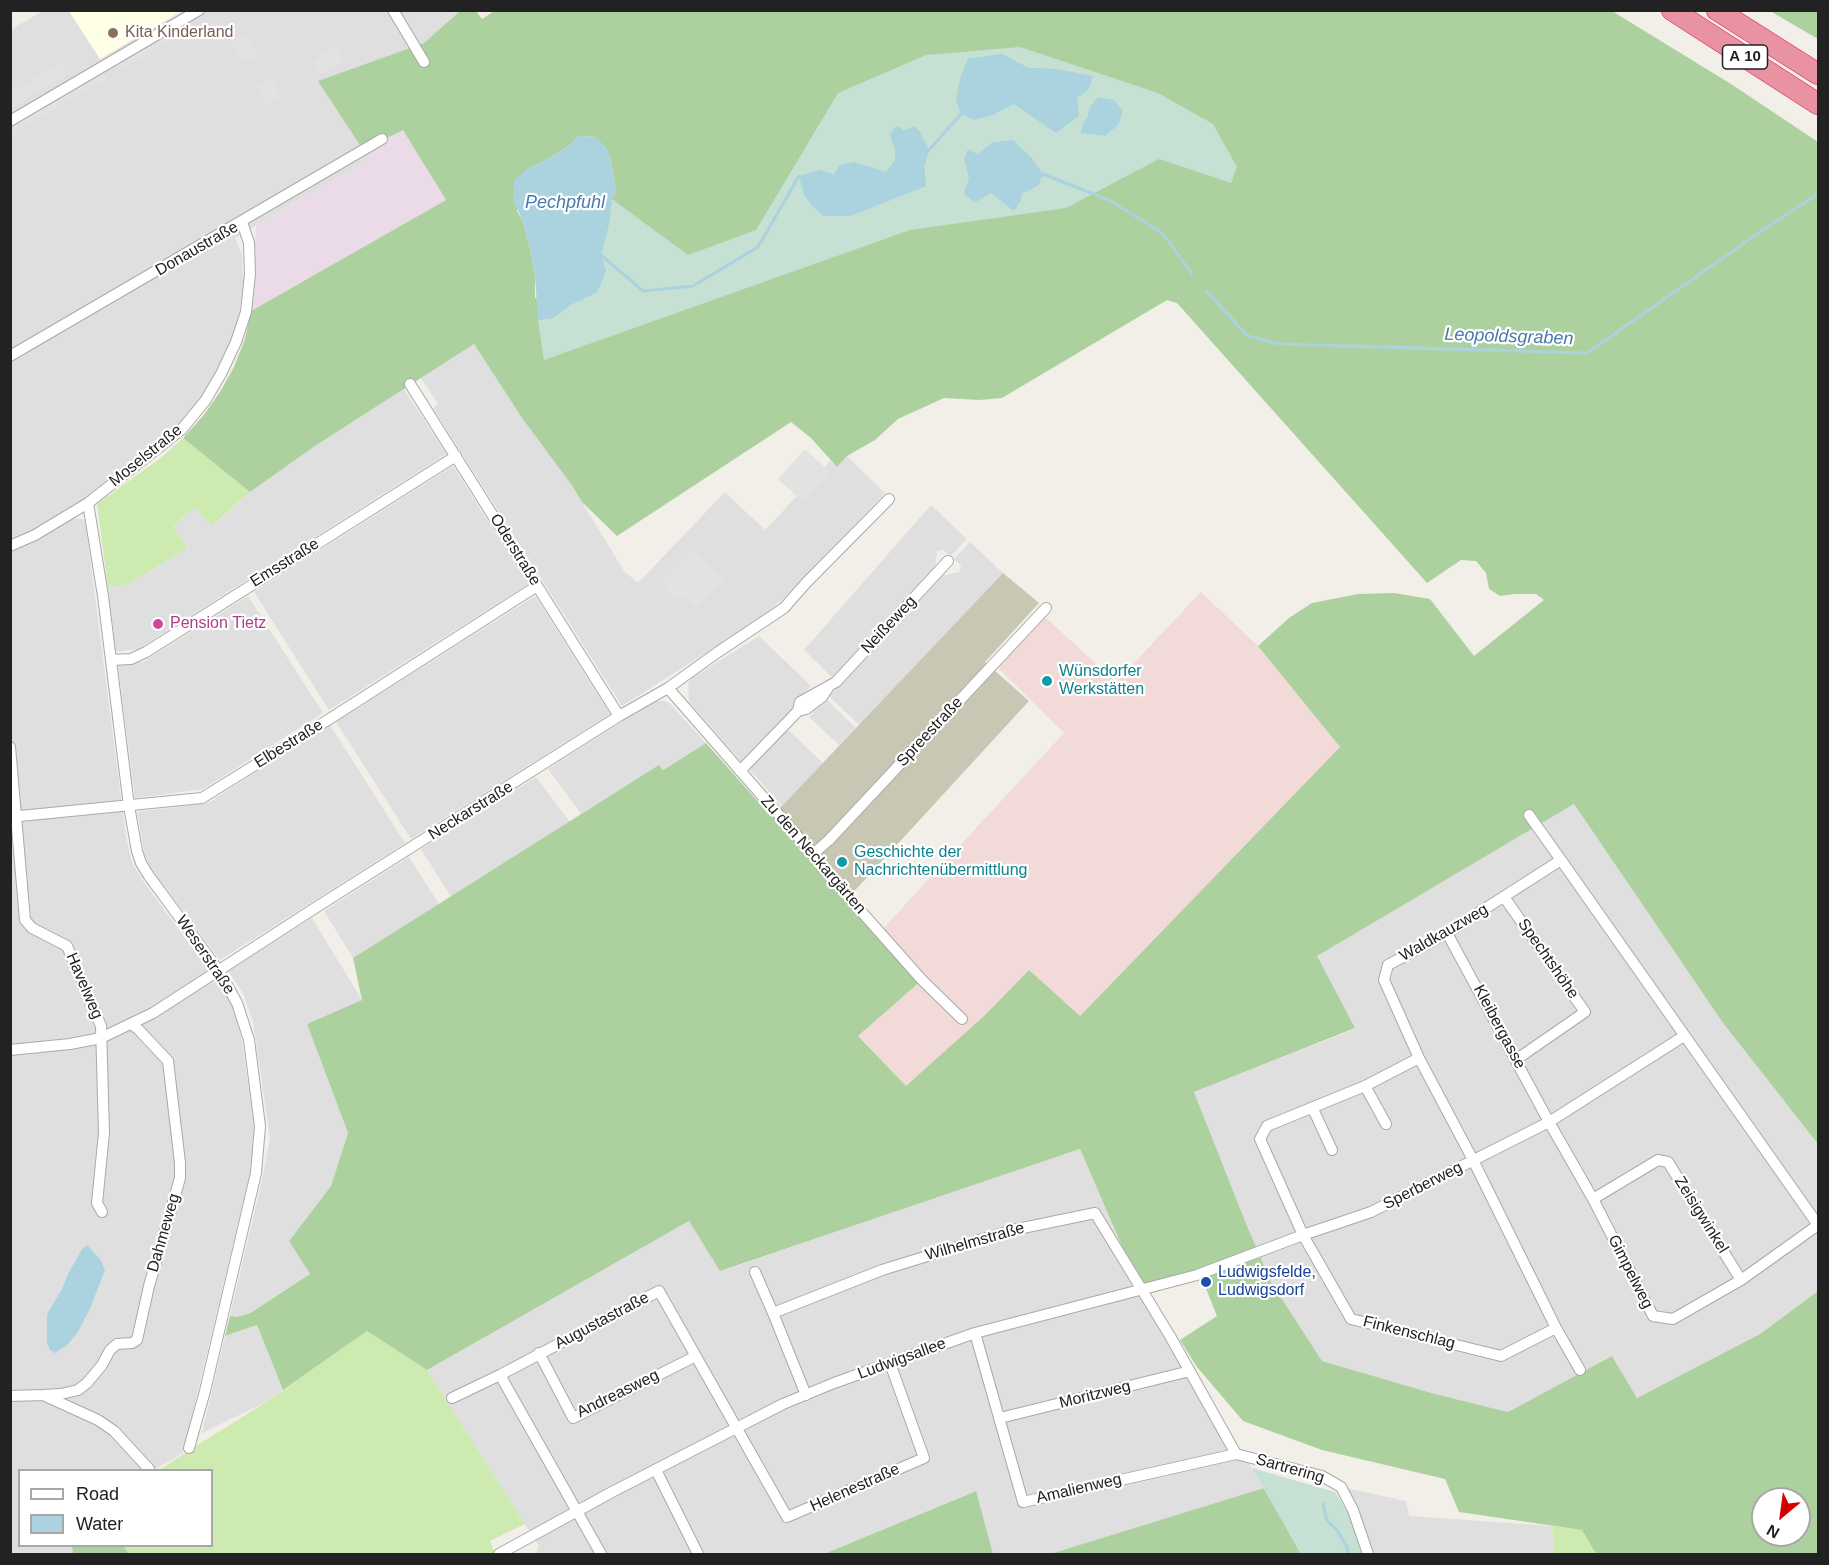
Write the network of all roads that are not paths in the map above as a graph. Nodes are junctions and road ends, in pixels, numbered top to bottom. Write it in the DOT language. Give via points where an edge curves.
graph roads {
  1 [pos="199,10"];
  2 [pos="393,10"];
  3 [pos="1672,10"];
  4 [pos="1717,10"];
  5 [pos="424,62"];
  6 [pos="1818,74"];
  7 [pos="1818,104"];
  8 [pos="10,121"];
  9 [pos="382,139"];
  10 [pos="242,222"];
  11 [pos="10,356"];
  12 [pos="410,384"];
  13 [pos="456,456"];
  14 [pos="889,499"];
  15 [pos="88,503"];
  16 [pos="10,546"];
  17 [pos="948,561"];
  18 [pos="537,586"];
  19 [pos="1046,608"];
  20 [pos="111,660"];
  21 [pos="668,688"];
  22 [pos="619,716"];
  23 [pos="10,747"];
  24 [pos="740,771"];
  25 [pos="129,806"];
  26 [pos="1530,815"];
  27 [pos="14,816"];
  28 [pos="813,854"];
  29 [pos="1561,860"];
  30 [pos="1504,897"];
  31 [pos="1447,933"];
  32 [pos="219,971"];
  33 [pos="962,1019"];
  34 [pos="131,1024"];
  35 [pos="1684,1036"];
  36 [pos="101,1038"];
  37 [pos="10,1050"];
  38 [pos="1419,1058"];
  39 [pos="1517,1059"];
  40 [pos="1365,1086"];
  41 [pos="1313,1109"];
  42 [pos="1549,1122"];
  43 [pos="1386,1124"];
  44 [pos="1332,1150"];
  45 [pos="1473,1160"];
  46 [pos="1593,1199"];
  47 [pos="102,1212"];
  48 [pos="1818,1225"];
  49 [pos="1303,1235"];
  50 [pos="755,1272"];
  51 [pos="1741,1280"];
  52 [pos="1141,1290"];
  53 [pos="773,1314"];
  54 [pos="1556,1328"];
  55 [pos="975,1333"];
  56 [pos="539,1353"];
  57 [pos="696,1356"];
  58 [pos="890,1363"];
  59 [pos="1580,1370"];
  60 [pos="1190,1371"];
  61 [pos="500,1375"];
  62 [pos="43,1395"];
  63 [pos="806,1395"];
  64 [pos="10,1396"];
  65 [pos="452,1398"];
  66 [pos="1000,1418"];
  67 [pos="737,1428"];
  68 [pos="189,1448"];
  69 [pos="1236,1454"];
  70 [pos="149,1469"];
  71 [pos="656,1470"];
  72 [pos="577,1511"];
  73 [pos="506,1553"];
  74 [pos="601,1554"];
  75 [pos="698,1554"];
  76 [pos="1368,1554"];
  1 -- 8 [label="street"];
  2 -- 5 [label="street"];
  3 -- 7 [label="highway, A 10"];
  4 -- 6 [label="highway, A 10"];
  9 -- 10 [label="street, Donaustraße"];
  10 -- 11 [label="street, Donaustraße"];
  10 -- 15 [label="street, Moselstraße" via="249,243 246,312 221,374 182,429"];
  12 -- 13 [label="street, Oderstraße"];
  13 -- 18 [label="street, Oderstraße"];
  13 -- 20 [label="street, Emsstraße" via="146,652 131,659"];
  14 -- 21 [label="street, Neckarstraße" via="784,608"];
  15 -- 16 [label="street, Moselstraße"];
  15 -- 20 [label="street, Weserstraße"];
  17 -- 24 [label="street, Neißeweg" via="836,682 800,702 798,711"];
  18 -- 22 [label="street, Oderstraße"];
  18 -- 25 [label="street, Elbestraße" via="202,798"];
  19 -- 28 [label="street, Spreestraße"];
  20 -- 25 [label="street, Weserstraße"];
  21 -- 22 [label="street, Neckarstraße"];
  21 -- 24 [label="street, Zu den Neckargärten"];
  22 -- 32 [label="street, Neckarstraße"];
  23 -- 27 [label="street, Havelweg"];
  24 -- 28 [label="street, Zu den Neckargärten"];
  25 -- 27 [label="street, Elbestraße"];
  25 -- 32 [label="street, Weserstraße" via="141,863"];
  26 -- 29 [label="street"];
  27 -- 36 [label="street, Havelweg" via="26,920 32,928 67,946 101,1026"];
  28 -- 33 [label="street, Zu den Neckargärten" via="922,980"];
  29 -- 30 [label="street, Waldkauzweg"];
  29 -- 35 [label="street"];
  30 -- 31 [label="street, Waldkauzweg"];
  30 -- 39 [label="street, Spechtshöhe" via="1585,1012"];
  31 -- 38 [label="street, Waldkauzweg" via="1388,965 1384,981"];
  31 -- 39 [label="street, Kleibergasse"];
  32 -- 34 [label="street, Neckarstraße"];
  32 -- 68 [label="street, Weserstraße" via="237,1003 249,1040 260,1126 256,1173"];
  34 -- 36 [label="street, Neckarstraße"];
  34 -- 62 [label="street, Dahmeweg" via="168,1061 180,1178 148,1286 137,1340 117,1344 78,1390"];
  35 -- 42 [label="street, Sperberweg"];
  35 -- 48 [label="street, Gimpelweg"];
  36 -- 37 [label="street, Neckarstraße"];
  36 -- 47 [label="street, Havelweg" via="104,1133 97,1203"];
  38 -- 40 [label="street"];
  38 -- 45 [label="street, Waldkauzweg"];
  39 -- 42 [label="street, Kleibergasse"];
  40 -- 41 [label="street"];
  40 -- 43 [label="street"];
  41 -- 44 [label="street"];
  41 -- 49 [label="street, Finkenschlag" via="1267,1126 1260,1139"];
  42 -- 45 [label="street, Sperberweg"];
  42 -- 46 [label="street, Gimpelweg"];
  45 -- 49 [label="street, Sperberweg" via="1371,1212"];
  45 -- 54 [label="street"];
  46 -- 51 [label="street, Zeisigwinkel" via="1658,1160 1668,1162"];
  46 -- 51 [label="street, Gimpelweg" via="1653,1316 1673,1319"];
  48 -- 51 [label="street, Gimpelweg"];
  49 -- 52 [label="street, Sperberweg" via="1197,1275"];
  49 -- 54 [label="street, Finkenschlag" via="1351,1318 1501,1356"];
  50 -- 53 [label="street"];
  52 -- 53 [label="street, Wilhelmstraße" via="1095,1213 950,1248 882,1270"];
  52 -- 55 [label="street, Ludwigsallee"];
  52 -- 60 [label="street"];
  53 -- 63 [label="street"];
  54 -- 59 [label="street"];
  55 -- 58 [label="street, Ludwigsallee"];
  55 -- 66 [label="street, Amalienweg"];
  56 -- 57 [label="street, Augustastraße" via="659,1291"];
  56 -- 57 [label="street, Andreasweg" via="573,1418"];
  56 -- 61 [label="street, Augustastraße"];
  57 -- 67 [label="street, Augustastraße"];
  58 -- 63 [label="street, Ludwigsallee"];
  58 -- 67 [label="street, Helenestraße" via="924,1458 787,1517"];
  60 -- 66 [label="street, Moritzweg"];
  60 -- 69 [label="street"];
  61 -- 65 [label="street, Augustastraße"];
  61 -- 72 [label="street"];
  62 -- 64 [label="street"];
  62 -- 70 [label="street" via="114,1431"];
  63 -- 67 [label="street, Ludwigsallee"];
  66 -- 69 [label="street, Amalienweg" via="1023,1502"];
  67 -- 71 [label="street, Ludwigsallee"];
  69 -- 76 [label="street, Sartrering" via="1322,1476 1341,1487"];
  71 -- 72 [label="street, Ludwigsallee"];
  71 -- 75 [label="street"];
  72 -- 73 [label="street, Ludwigsallee"];
  72 -- 74 [label="street"];
}
